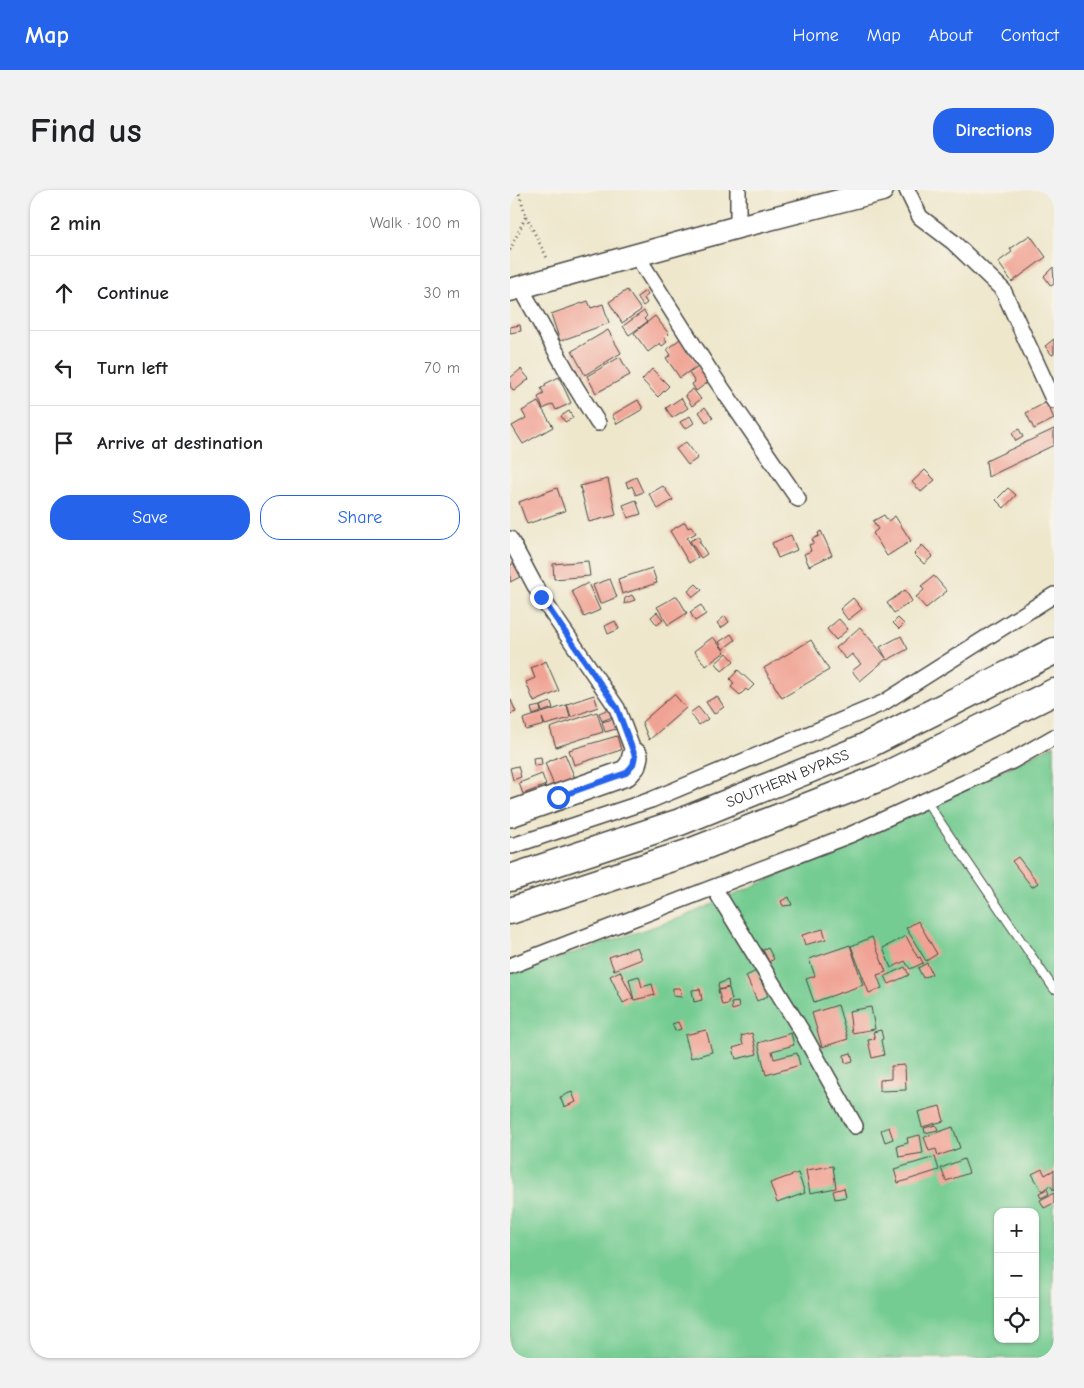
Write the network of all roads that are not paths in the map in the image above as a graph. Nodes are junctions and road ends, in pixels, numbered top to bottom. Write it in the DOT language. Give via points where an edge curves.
graph roads {
  1 [pos="738,190"];
  2 [pos="882,190"];
  3 [pos="906,190"];
  4 [pos="738,227"];
  5 [pos="636,256"];
  6 [pos="516,289"];
  7 [pos="1054,401"];
  8 [pos="598,423"];
  9 [pos="798,499"];
  10 [pos="510,539"];
  11 [pos="1054,595"];
  12 [pos="1054,651"];
  13 [pos="1054,692"];
  14 [pos="1054,737"];
  15 [pos="635,756"];
  16 [pos="926,801"];
  17 [pos="510,814"];
  18 [pos="510,846"];
  19 [pos="510,878"];
  20 [pos="714,888"];
  21 [pos="510,911"];
  22 [pos="510,966"];
  23 [pos="1054,989"];
  24 [pos="855,1126"];
  1 -- 4 [label="street"];
  2 -- 4 [label="main road"];
  3 -- 7 [label="street" via="920,217 1003,290"];
  4 -- 5 [label="main road"];
  5 -- 6 [label="main road"];
  5 -- 9 [label="street"];
  6 -- 8 [label="street"];
  10 -- 15 [label="street" via="541,597 617,708"];
  11 -- 18 [label="street" via="883,703 651,800"];
  12 -- 19 [label="highway, SOUTHERN BYPASS" via="860,749 680,822"];
  13 -- 21 [label="highway" via="882,777 687,853"];
  14 -- 16 [label="street" via="1012,761"];
  15 -- 17 [label="main road" via="626,773"];
  16 -- 20 [label="street"];
  16 -- 23 [label="lane"];
  20 -- 22 [label="street"];
  20 -- 24 [label="street"];
}
